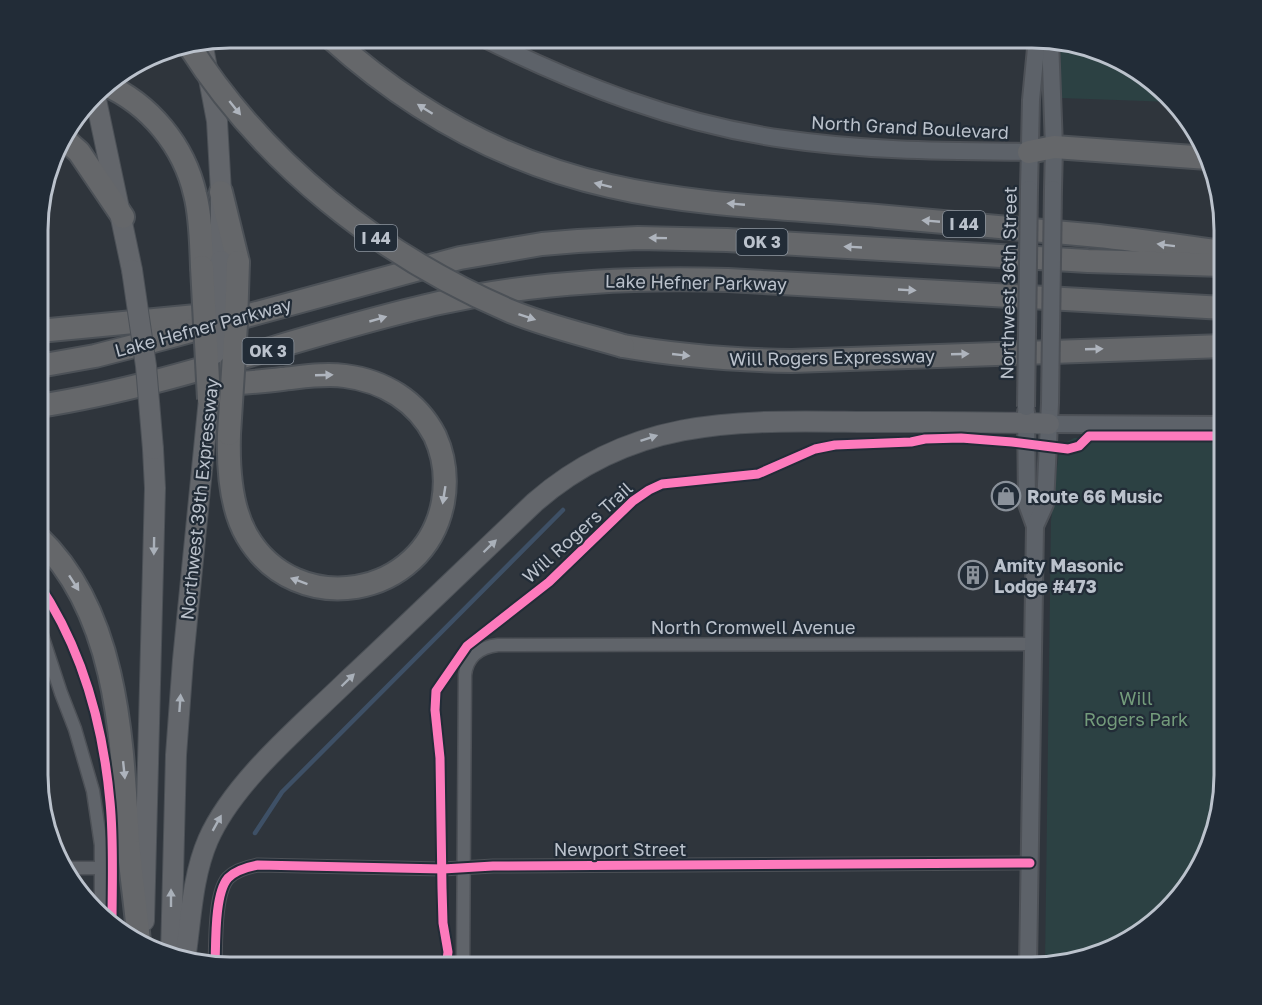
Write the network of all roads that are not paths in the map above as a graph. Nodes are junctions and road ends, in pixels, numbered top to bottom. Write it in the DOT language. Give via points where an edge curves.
graph roads {
  1 [pos="342,48"];
  2 [pos="504,48"];
  3 [pos="1036,48"];
  4 [pos="1050,49"];
  5 [pos="204,50"];
  6 [pos="194,52"];
  7 [pos="114,90"];
  8 [pos="97,105"];
  9 [pos="70,144"];
  10 [pos="1054,147"];
  11 [pos="1029,152"];
  12 [pos="1198,157"];
  13 [pos="221,192"];
  14 [pos="123,217"];
  15 [pos="1214,251"];
  16 [pos="220,263"];
  17 [pos="1214,265"];
  18 [pos="1214,307"];
  19 [pos="262,310"];
  20 [pos="48,330"];
  21 [pos="1214,346"];
  22 [pos="48,364"];
  23 [pos="120,391"];
  24 [pos="209,399"];
  25 [pos="48,404"];
  26 [pos="1026,415"];
  27 [pos="1049,424"];
  28 [pos="1214,425"];
  29 [pos="1035,526"];
  30 [pos="48,548"];
  31 [pos="1034,645"];
  32 [pos="48,655"];
  33 [pos="1030,863"];
  34 [pos="464,867"];
  35 [pos="74,868"];
  36 [pos="101,868"];
  37 [pos="101,903"];
  38 [pos="138,932"];
  39 [pos="144,935"];
  40 [pos="171,947"];
  41 [pos="186,952"];
  42 [pos="216,957"];
  43 [pos="463,957"];
  44 [pos="1028,957"];
  15 -- 1 [label="highway, I 44, one-way" via="1090,235 703,201 611,187 532,163 453,127 364,68"];
  2 -- 11 [label="main road, North Grand Boulevard" via="611,94 688,119 754,134 860,148"];
  3 -- 11 [label="main road, Northwest 36th Street"];
  4 -- 10 [label="main road, Northwest 36th Street"];
  5 -- 13 [label="highway" via="217,121"];
  6 -- 21 [label="highway, Will Rogers Expressway / I 44, one-way, bridge" via="262,140 311,188 367,232 447,282 512,312 623,346 716,358 792,361"];
  7 -- 16 [label="highway" via="144,108 181,156 195,194 201,231"];
  8 -- 14 [label="highway, Northwest 39th Expressway"];
  9 -- 14 [label="highway"];
  10 -- 11 [label="highway"];
  10 -- 12 [label="highway"];
  10 -- 27 [label="main road, Northwest 36th Street, bridge"];
  11 -- 26 [label="main road, Northwest 36th Street, bridge"];
  13 -- 16 [label="highway"];
  14 -- 39 [label="highway, Northwest 39th Expressway, one-way, bridge" via="146,366 155,488"];
  23 -- 16 [label="highway, one-way, bridge" via="266,381 320,375 344,375 377,384 414,407 438,443 445,486 442,507 424,546 392,575 351,589 308,585 287,577 262,557 242,527 230,476 229,434"];
  16 -- 24 [label="highway, bridge"];
  17 -- 19 [label="highway, Lake Hefner Parkway / OK 3, one-way" via="638,238 542,244 460,258"];
  23 -- 18 [label="highway, Lake Hefner Parkway / OK 3, one-way" via="433,304 600,280 728,279"];
  19 -- 20 [label="highway"];
  19 -- 22 [label="highway, Lake Hefner Parkway / OK 3" via="128,347"];
  23 -- 25 [label="highway, Lake Hefner Parkway / OK 3"];
  40 -- 24 [label="highway, Northwest 39th Expressway, one-way" via="176,755"];
  26 -- 27 [label="highway"];
  26 -- 29 [label="main road, Northwest 36th Street" via="1027,504"];
  41 -- 26 [label="highway, one-way" via="201,861 217,823 244,784 523,513 565,479 592,462 644,440 698,426"];
  27 -- 28 [label="main road"];
  27 -- 29 [label="main road, Northwest 36th Street" via="1045,504"];
  29 -- 31 [label="main road, Northwest 36th Street"];
  30 -- 38 [label="highway, one-way" via="80,592 104,653 125,771"];
  31 -- 33 [label="main road, Northwest 36th Street"];
  31 -- 34 [label="street, North Cromwell Avenue" via="488,646 468,662 465,675"];
  32 -- 36 [label="street" via="93,791"];
  33 -- 34 [label="street, Newport Street"];
  33 -- 44 [label="main road, Northwest 36th Street"];
  34 -- 42 [label="street, Newport Street" via="258,865 234,873 222,890"];
  34 -- 43 [label="street"];
  35 -- 36 [label="street"];
  36 -- 37 [label="street"];
}
